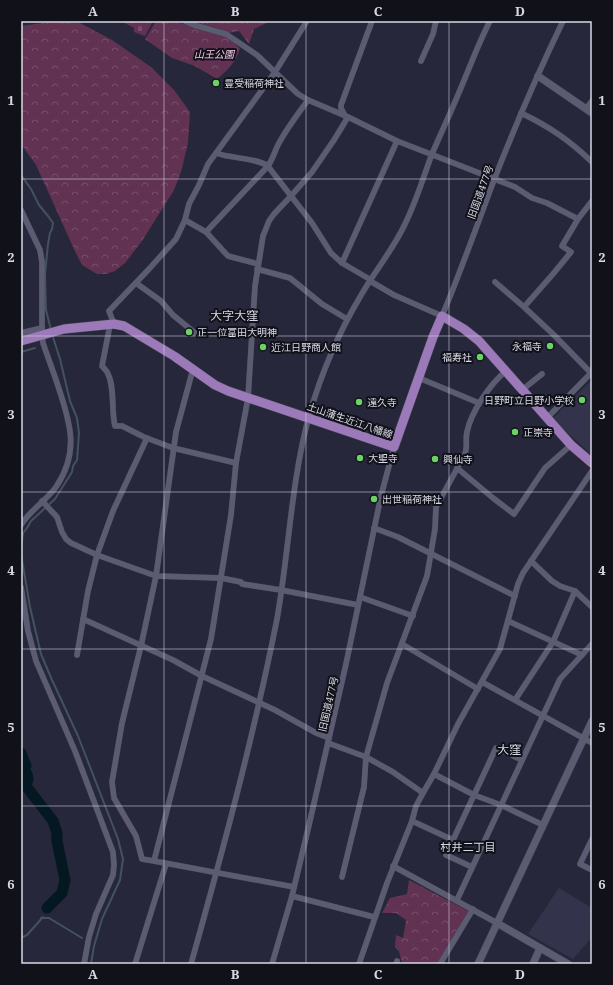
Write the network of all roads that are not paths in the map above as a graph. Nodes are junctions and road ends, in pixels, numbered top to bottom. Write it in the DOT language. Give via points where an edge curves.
graph roads {
  1 [pos="185,21"];
  2 [pos="307,21"];
  3 [pos="372,21"];
  4 [pos="436,21"];
  5 [pos="490,21"];
  6 [pos="563,21"];
  7 [pos="421,61"];
  8 [pos="275,72"];
  9 [pos="538,76"];
  10 [pos="308,100"];
  11 [pos="592,101"];
  12 [pos="589,111"];
  13 [pos="521,114"];
  14 [pos="346,116"];
  15 [pos="397,141"];
  16 [pos="216,153"];
  17 [pos="432,155"];
  18 [pos="592,162"];
  19 [pos="268,166"];
  20 [pos="494,179"];
  21 [pos="291,196"];
  22 [pos="592,201"];
  23 [pos="21,210"];
  24 [pos="578,219"];
  25 [pos="184,220"];
  26 [pos="206,232"];
  27 [pos="342,262"];
  28 [pos="258,266"];
  29 [pos="370,280"];
  30 [pos="495,282"];
  31 [pos="136,283"];
  32 [pos="524,306"];
  33 [pos="442,316"];
  34 [pos="347,319"];
  35 [pos="112,324"];
  36 [pos="43,332"];
  37 [pos="21,333"];
  38 [pos="194,333"];
  39 [pos="21,341"];
  40 [pos="193,369"];
  41 [pos="506,372"];
  42 [pos="592,372"];
  43 [pos="542,374"];
  44 [pos="419,378"];
  45 [pos="522,390"];
  46 [pos="248,398"];
  47 [pos="479,403"];
  48 [pos="309,418"];
  49 [pos="547,418"];
  50 [pos="147,438"];
  51 [pos="571,445"];
  52 [pos="394,447"];
  53 [pos="173,448"];
  54 [pos="236,463"];
  55 [pos="592,463"];
  56 [pos="457,468"];
  57 [pos="592,471"];
  58 [pos="43,502"];
  59 [pos="21,525"];
  60 [pos="374,528"];
  61 [pos="432,554"];
  62 [pos="97,555"];
  63 [pos="531,561"];
  64 [pos="156,576"];
  65 [pos="221,578"];
  66 [pos="21,587"];
  67 [pos="281,590"];
  68 [pos="575,591"];
  69 [pos="515,596"];
  70 [pos="360,597"];
  71 [pos="358,605"];
  72 [pos="592,607"];
  73 [pos="413,616"];
  74 [pos="83,619"];
  75 [pos="508,621"];
  76 [pos="554,642"];
  77 [pos="402,644"];
  78 [pos="592,644"];
  79 [pos="141,646"];
  80 [pos="77,655"];
  81 [pos="582,655"];
  82 [pos="202,676"];
  83 [pos="482,682"];
  84 [pos="478,689"];
  85 [pos="515,700"];
  86 [pos="258,702"];
  87 [pos="543,715"];
  88 [pos="592,721"];
  89 [pos="584,738"];
  90 [pos="328,741"];
  91 [pos="592,743"];
  92 [pos="366,757"];
  93 [pos="522,760"];
  94 [pos="434,774"];
  95 [pos="423,793"];
  96 [pos="474,794"];
  97 [pos="501,805"];
  98 [pos="412,821"];
  99 [pos="543,825"];
  100 [pos="592,839"];
  101 [pos="453,840"];
  102 [pos="154,861"];
  103 [pos="166,864"];
  104 [pos="393,866"];
  105 [pos="472,867"];
  106 [pos="592,870"];
  107 [pos="217,873"];
  108 [pos="342,877"];
  109 [pos="294,887"];
  110 [pos="292,896"];
  111 [pos="457,900"];
  112 [pos="473,909"];
  113 [pos="374,917"];
  114 [pos="497,923"];
  115 [pos="540,948"];
  116 [pos="84,964"];
  117 [pos="135,964"];
  118 [pos="191,964"];
  119 [pos="272,964"];
  120 [pos="358,964"];
  121 [pos="440,964"];
  122 [pos="478,964"];
  123 [pos="533,964"];
  124 [pos="568,964"];
  1 -- 8 [label="street" via="226,34 257,55"];
  2 -- 8 [label="street"];
  3 -- 14 [label="street" via="341,105"];
  4 -- 7 [label="street"];
  5 -- 17 [label="street"];
  6 -- 9 [label="street, 旧国道477号"];
  8 -- 10 [label="street"];
  8 -- 16 [label="street"];
  9 -- 12 [label="street"];
  9 -- 13 [label="street, 旧国道477号"];
  10 -- 14 [label="street"];
  10 -- 19 [label="street" via="282,136"];
  11 -- 12 [label="street"];
  13 -- 18 [label="street" via="553,130"];
  13 -- 20 [label="street, 旧国道477号"];
  14 -- 15 [label="street"];
  14 -- 21 [label="street" via="312,172"];
  15 -- 17 [label="street"];
  15 -- 27 [label="street"];
  16 -- 19 [label="street" via="257,161"];
  16 -- 25 [label="street" via="208,164"];
  17 -- 20 [label="street"];
  17 -- 29 [label="street" via="406,222"];
  19 -- 21 [label="street"];
  19 -- 26 [label="street"];
  20 -- 24 [label="street"];
  20 -- 33 [label="street, 旧国道477号" via="461,272"];
  21 -- 27 [label="street" via="331,253"];
  21 -- 28 [label="street" via="269,221 263,236"];
  22 -- 24 [label="street"];
  23 -- 36 [label="street" via="40,250"];
  24 -- 32 [label="street" via="562,246 570,252"];
  25 -- 26 [label="street"];
  25 -- 31 [label="street" via="176,239"];
  26 -- 28 [label="street" via="228,256"];
  27 -- 29 [label="street"];
  28 -- 34 [label="street" via="290,278 322,304"];
  28 -- 46 [label="street"];
  29 -- 33 [label="street" via="394,295"];
  29 -- 34 [label="street"];
  30 -- 32 [label="street"];
  31 -- 35 [label="street" via="109,310"];
  31 -- 38 [label="street" via="161,301"];
  32 -- 42 [label="street"];
  33 -- 41 [label="main road" via="479,341"];
  33 -- 44 [label="main road, 土山蒲生近江八幡線"];
  34 -- 48 [label="street" via="319,384"];
  35 -- 36 [label="main road, 土山蒲生近江八幡線"];
  35 -- 40 [label="main road, 土山蒲生近江八幡線" via="133,330"];
  35 -- 50 [label="street" via="102,366 108,374 111,386 113,417 116,426 122,426"];
  36 -- 37 [label="street"];
  36 -- 39 [label="main road, 土山蒲生近江八幡線"];
  36 -- 58 [label="street" via="43,343 67,412 72,442 68,464 61,479"];
  40 -- 46 [label="main road, 土山蒲生近江八幡線" via="215,385"];
  40 -- 53 [label="street"];
  41 -- 45 [label="main road"];
  41 -- 47 [label="street"];
  42 -- 49 [label="street"];
  43 -- 45 [label="street"];
  44 -- 47 [label="street"];
  44 -- 52 [label="main road, 土山蒲生近江八幡線"];
  45 -- 49 [label="main road"];
  46 -- 48 [label="main road, 土山蒲生近江八幡線"];
  46 -- 54 [label="street"];
  47 -- 56 [label="street" via="467,431 465,454"];
  48 -- 52 [label="main road, 土山蒲生近江八幡線"];
  48 -- 67 [label="street" via="298,471"];
  49 -- 51 [label="main road"];
  50 -- 53 [label="street"];
  50 -- 62 [label="street"];
  51 -- 55 [label="main road"];
  51 -- 56 [label="street" via="545,468 514,514"];
  52 -- 60 [label="street, 旧国道477号"];
  53 -- 54 [label="street"];
  53 -- 64 [label="street"];
  54 -- 65 [label="street"];
  56 -- 61 [label="street" via="437,505"];
  57 -- 63 [label="street"];
  58 -- 59 [label="street"];
  58 -- 62 [label="street" via="57,517 66,539"];
  60 -- 61 [label="street"];
  60 -- 70 [label="street, 旧国道477号"];
  61 -- 69 [label="street"];
  61 -- 73 [label="street"];
  62 -- 64 [label="street"];
  62 -- 74 [label="street"];
  63 -- 68 [label="street" via="552,581"];
  63 -- 69 [label="street" via="523,573"];
  64 -- 65 [label="street"];
  64 -- 79 [label="street"];
  65 -- 67 [label="street"];
  65 -- 82 [label="street"];
  66 -- 116 [label="street" via="36,661 75,751 113,852 113,875 96,914"];
  67 -- 71 [label="street"];
  67 -- 86 [label="street"];
  68 -- 72 [label="street"];
  68 -- 76 [label="street"];
  69 -- 75 [label="street"];
  70 -- 71 [label="street, 旧国道477号"];
  70 -- 73 [label="street"];
  71 -- 90 [label="street, 旧国道477号"];
  73 -- 77 [label="street"];
  74 -- 79 [label="street"];
  74 -- 80 [label="street"];
  75 -- 76 [label="street"];
  75 -- 83 [label="street" via="500,649"];
  76 -- 81 [label="street"];
  76 -- 85 [label="street"];
  77 -- 84 [label="street"];
  77 -- 92 [label="street" via="387,683"];
  78 -- 81 [label="street"];
  79 -- 82 [label="street"];
  79 -- 102 [label="street" via="122,723 112,782 114,798 136,836 142,859"];
  81 -- 87 [label="street" via="560,679"];
  82 -- 86 [label="street"];
  82 -- 102 [label="street"];
  83 -- 84 [label="street"];
  83 -- 85 [label="street"];
  84 -- 94 [label="street"];
  85 -- 87 [label="street"];
  86 -- 90 [label="street"];
  86 -- 107 [label="street"];
  87 -- 89 [label="street"];
  87 -- 93 [label="street"];
  88 -- 89 [label="street"];
  89 -- 91 [label="street"];
  89 -- 99 [label="street"];
  90 -- 92 [label="street"];
  90 -- 109 [label="street, 旧国道477号"];
  92 -- 95 [label="street"];
  92 -- 108 [label="street" via="364,787"];
  93 -- 96 [label="street" via="496,748"];
  93 -- 97 [label="street"];
  94 -- 95 [label="street"];
  94 -- 96 [label="street"];
  95 -- 98 [label="street"];
  96 -- 97 [label="street"];
  96 -- 101 [label="street"];
  97 -- 99 [label="street"];
  97 -- 105 [label="street"];
  98 -- 101 [label="street"];
  98 -- 104 [label="street"];
  99 -- 114 [label="street"];
  100 -- 106 [label="street" via="580,864"];
  101 -- 105 [label="street" via="446,855"];
  102 -- 103 [label="street"];
  103 -- 107 [label="street"];
  103 -- 117 [label="street"];
  104 -- 111 [label="street"];
  104 -- 113 [label="street"];
  105 -- 111 [label="street"];
  107 -- 109 [label="street"];
  107 -- 118 [label="street"];
  109 -- 110 [label="street, 旧国道477号"];
  110 -- 113 [label="street"];
  110 -- 119 [label="street, 旧国道477号"];
  111 -- 112 [label="street"];
  112 -- 114 [label="street"];
  112 -- 121 [label="street"];
  113 -- 120 [label="street"];
  114 -- 115 [label="street"];
  114 -- 122 [label="street"];
  115 -- 123 [label="street"];
  115 -- 124 [label="street"];
}
